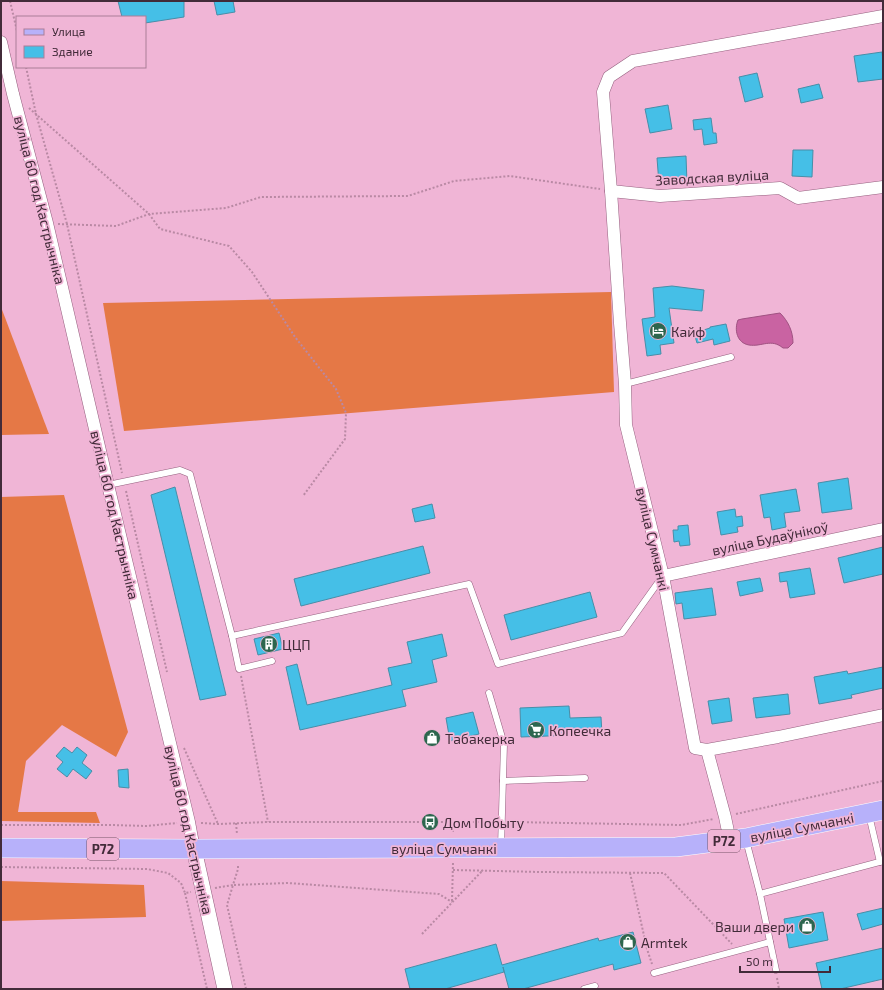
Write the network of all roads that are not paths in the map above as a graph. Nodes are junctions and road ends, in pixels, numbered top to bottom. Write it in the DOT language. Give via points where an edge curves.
graph roads {
  1 [pos="883,16"];
  2 [pos="1,42"];
  3 [pos="883,187"];
  4 [pos="611,191"];
  5 [pos="731,357"];
  6 [pos="625,384"];
  7 [pos="108,486"];
  8 [pos="883,529"];
  9 [pos="663,576"];
  10 [pos="232,636"];
  11 [pos="272,661"];
  12 [pos="489,693"];
  13 [pos="883,715"];
  14 [pos="707,750"];
  15 [pos="585,778"];
  16 [pos="503,781"];
  17 [pos="876,812"];
  18 [pos="738,839"];
  19 [pos="1,848"];
  20 [pos="501,848"];
  21 [pos="194,849"];
  22 [pos="882,862"];
  23 [pos="760,894"];
  24 [pos="770,942"];
  25 [pos="776,970"];
  26 [pos="654,973"];
  27 [pos="595,986"];
  28 [pos="225,989"];
  29 [pos="584,989"];
  1 -- 4 [label="street, вуліца Сумчанкі" via="633,61 609,77 603,92"];
  2 -- 7 [label="street, вуліца 60 год Кастрычніка" via="47,223"];
  3 -- 4 [label="street, Заводская вуліца" via="798,198 780,188 660,196"];
  4 -- 6 [label="street, вуліца Сумчанкі"];
  5 -- 6 [label="lane"];
  6 -- 9 [label="street, вуліца Сумчанкі" via="626,425"];
  7 -- 10 [label="lane" via="180,470 190,474"];
  7 -- 21 [label="street, вуліца 60 год Кастрычніка"];
  8 -- 9 [label="street, вуліца Будаўнікоў"];
  9 -- 10 [label="lane" via="622,633 498,664 469,584"];
  9 -- 14 [label="street, вуліца Сумчанкі" via="695,748"];
  10 -- 11 [label="lane" via="239,669"];
  12 -- 16 [label="lane" via="504,744"];
  13 -- 14 [label="street"];
  14 -- 18 [label="street" via="725,817"];
  15 -- 16 [label="lane"];
  16 -- 20 [label="lane"];
  17 -- 18 [label="main road, вуліца Сумчанкі / Р72"];
  17 -- 22 [label="lane"];
  18 -- 20 [label="main road, вуліца Сумчанкі / Р72" via="676,847"];
  18 -- 23 [label="lane"];
  19 -- 21 [label="main road, вуліца Сумчанкі / Р72"];
  20 -- 21 [label="main road, вуліца Сумчанкі / Р72"];
  21 -- 28 [label="street, вуліца 60 год Кастрычніка"];
  22 -- 23 [label="lane"];
  23 -- 24 [label="lane"];
  24 -- 25 [label="lane"];
  24 -- 26 [label="lane"];
  27 -- 29 [label="lane"];
}
